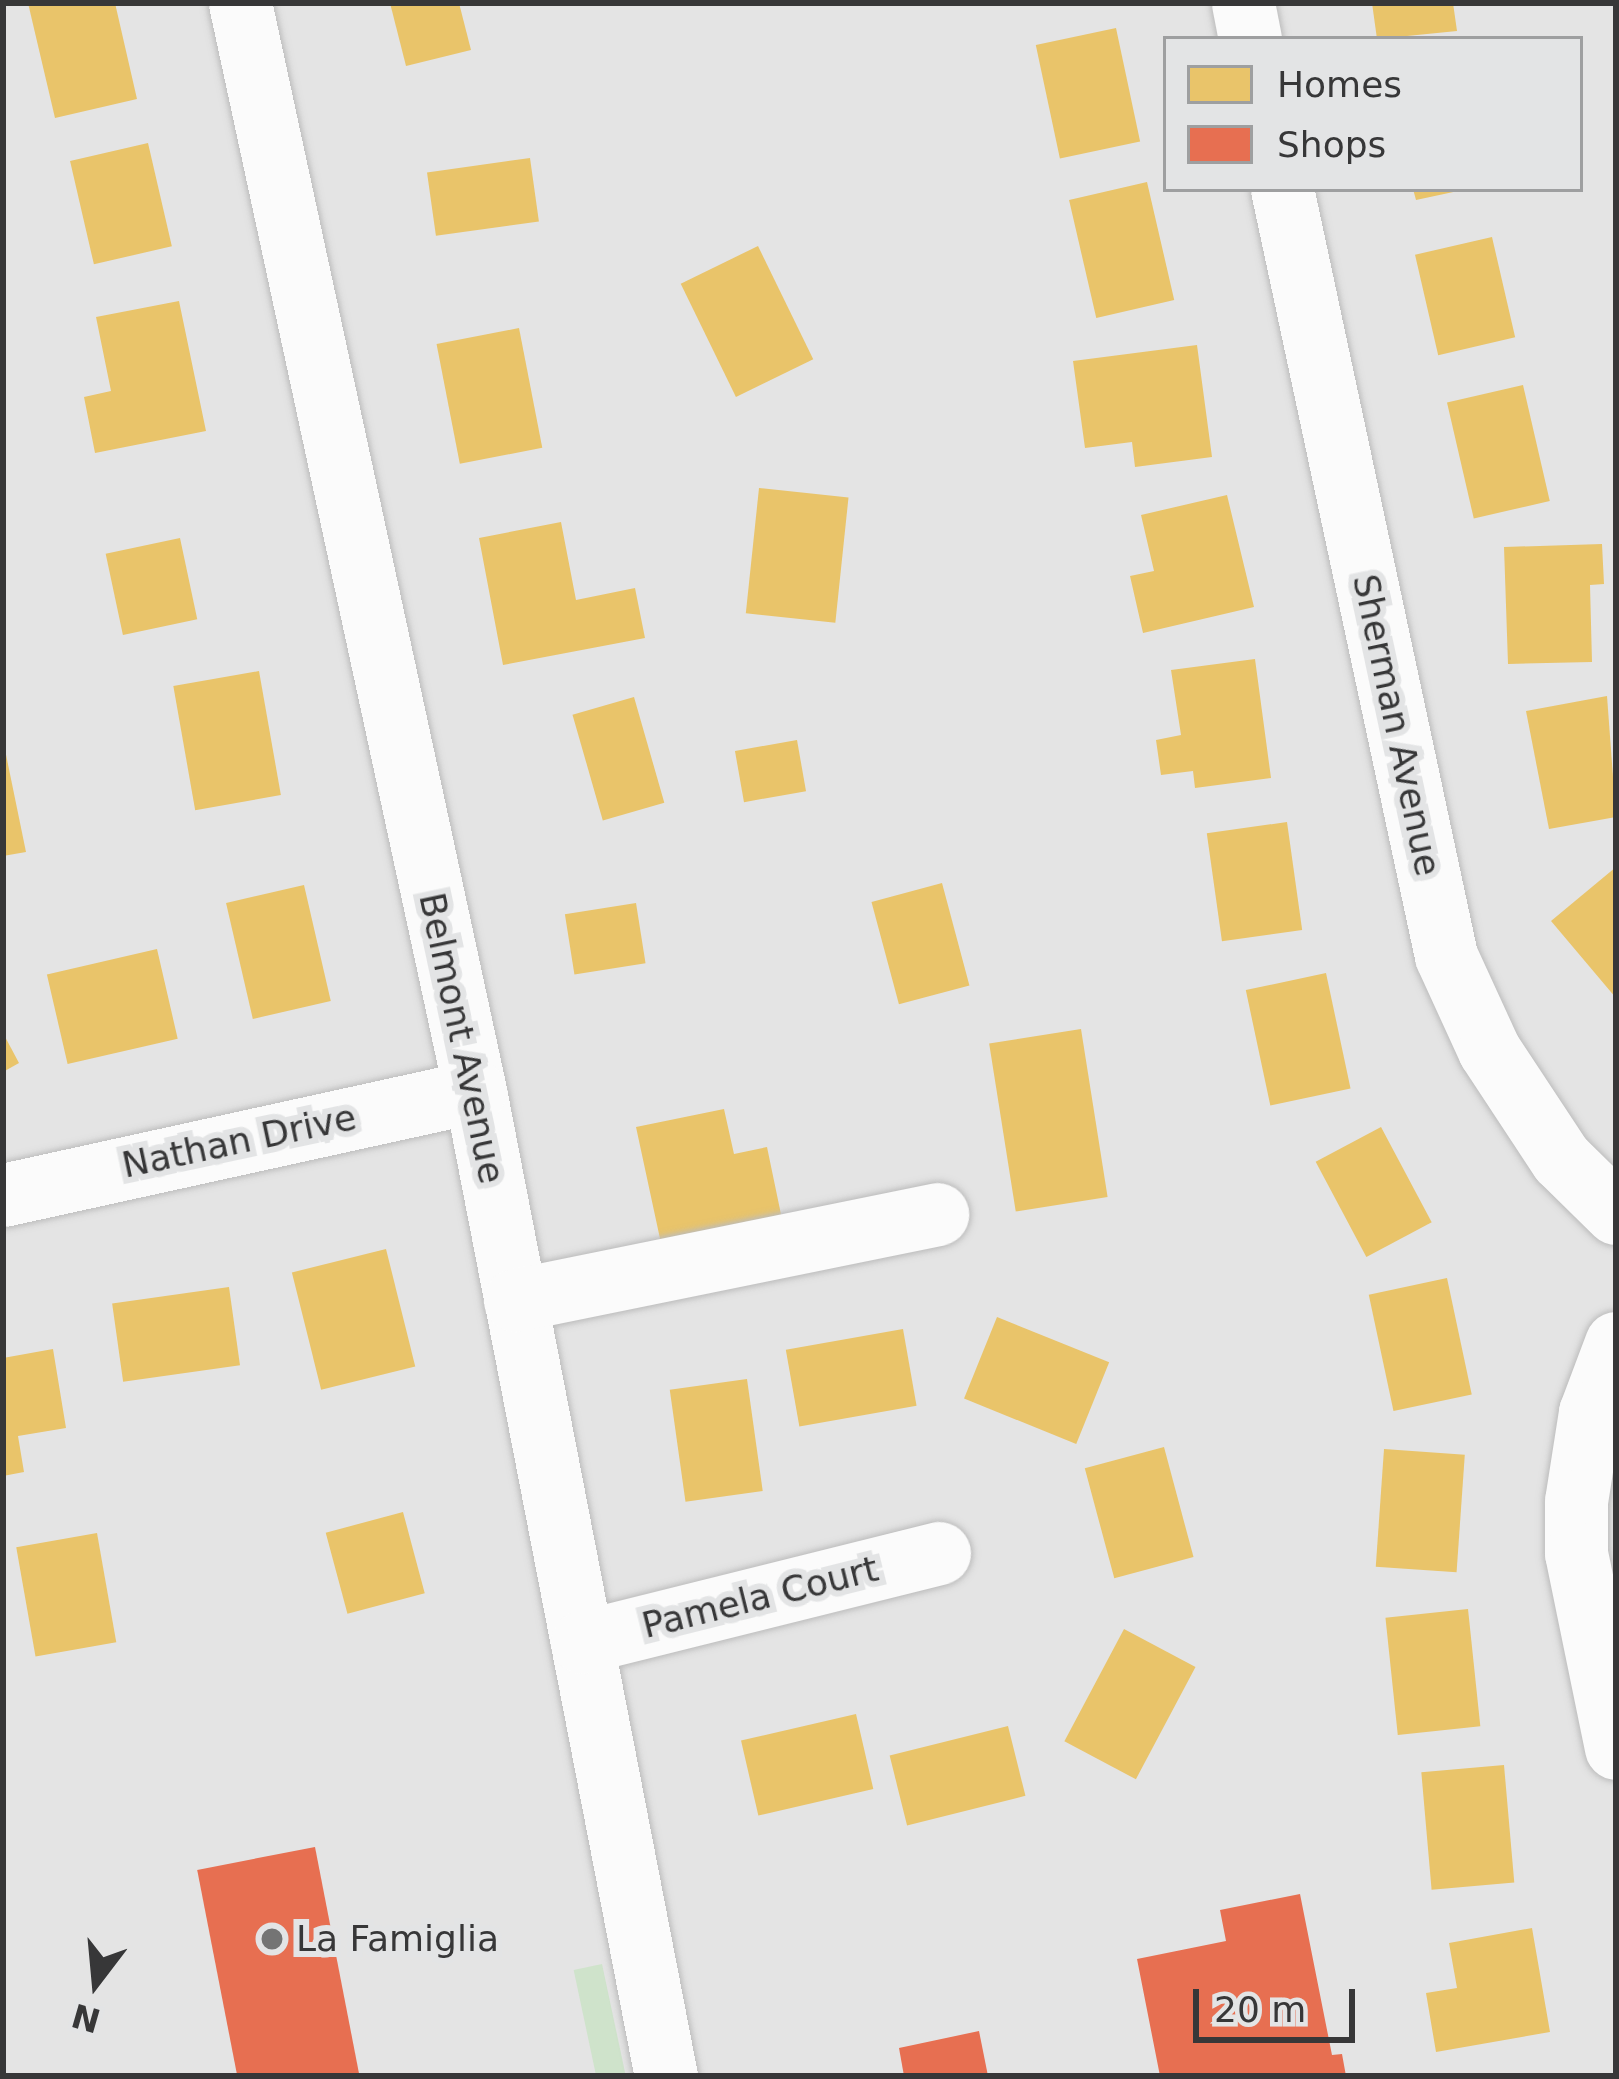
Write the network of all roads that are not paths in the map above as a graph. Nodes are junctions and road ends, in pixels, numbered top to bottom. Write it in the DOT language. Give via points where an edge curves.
graph roads {
  1 [pos="240,3"];
  2 [pos="1243,3"];
  3 [pos="1249,36"];
  4 [pos="1283,192"];
  5 [pos="475,1091"];
  6 [pos="3,1195"];
  7 [pos="1616,1213"];
  8 [pos="938,1214"];
  9 [pos="515,1300"];
  10 [pos="1616,1343"];
  11 [pos="939,1553"];
  12 [pos="582,1642"];
  13 [pos="1616,1748"];
  14 [pos="666,2076"];
  1 -- 5 [label="street, Belmont Avenue"];
  2 -- 3 [label="street"];
  4 -- 7 [label="street, Sherman Avenue" via="1446,956 1489,1051 1561,1159"];
  5 -- 6 [label="street, Nathan Drive"];
  5 -- 9 [label="street, Belmont Avenue"];
  8 -- 9 [label="street"];
  9 -- 12 [label="street, Belmont Avenue"];
  10 -- 13 [label="street" via="1590,1412 1576,1552"];
  11 -- 12 [label="street, Pamela Court"];
  12 -- 14 [label="street, Belmont Avenue"];
}
